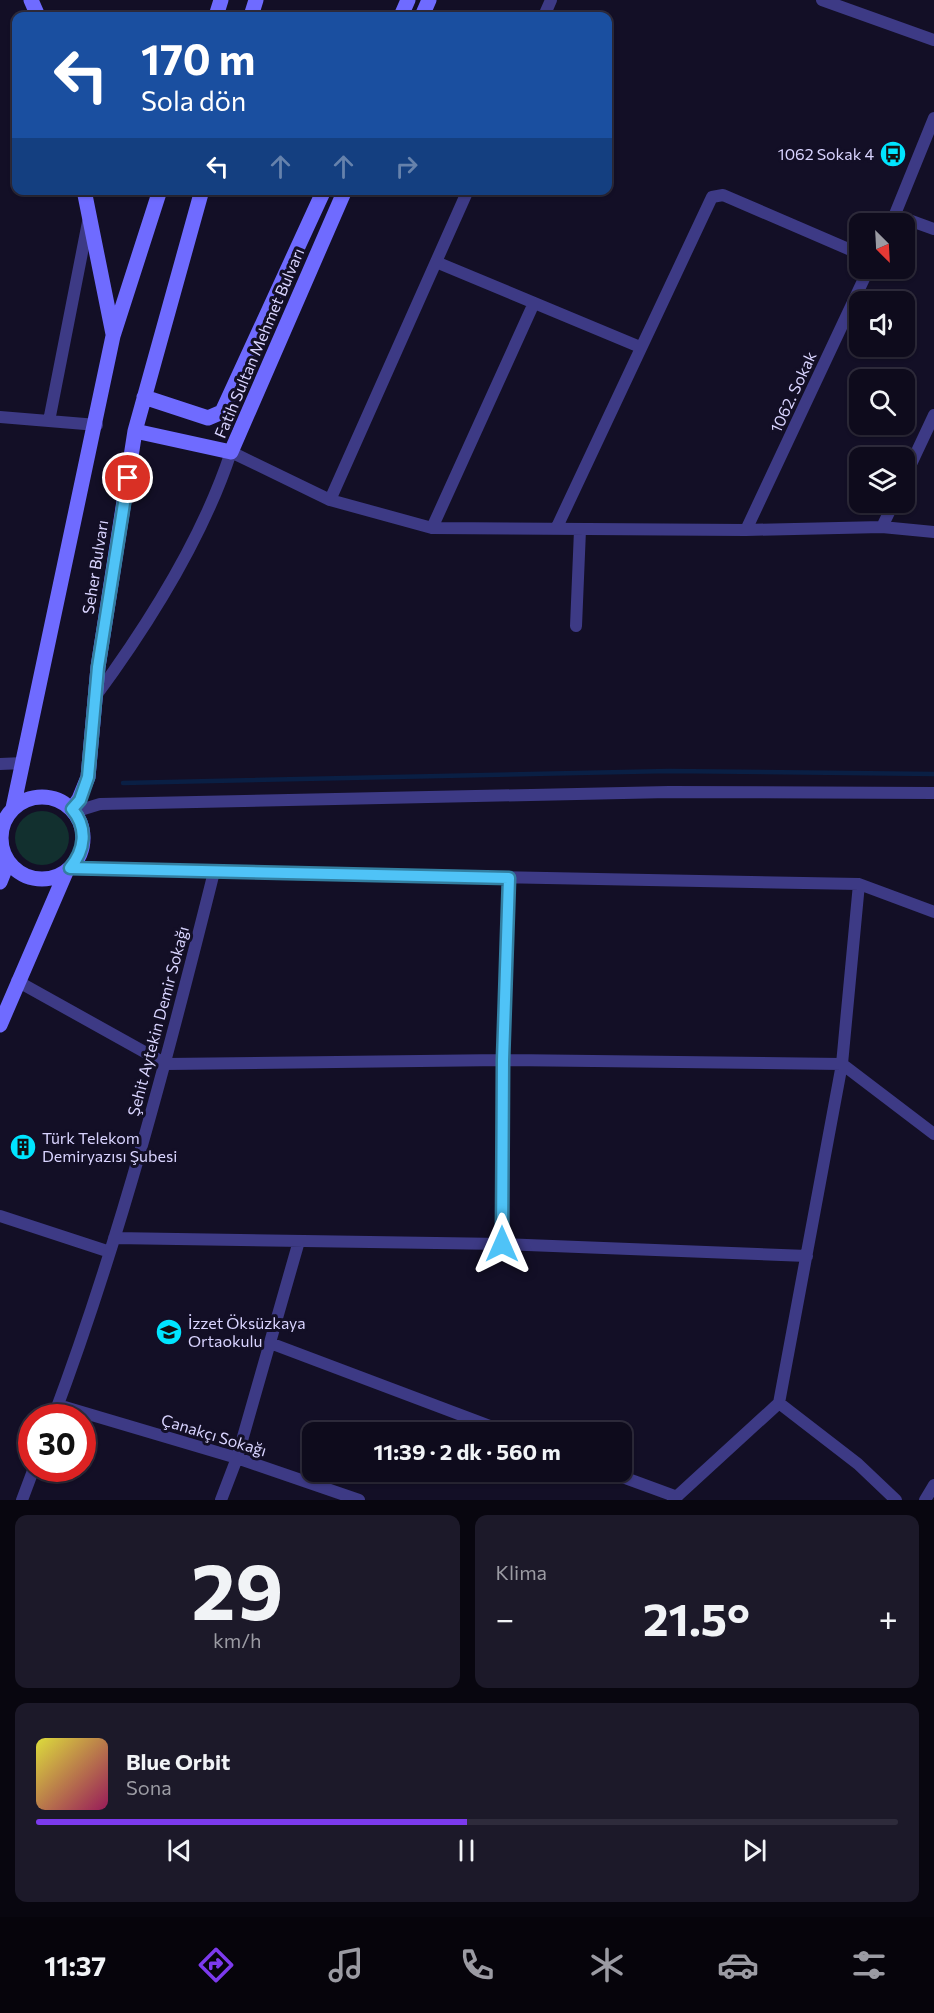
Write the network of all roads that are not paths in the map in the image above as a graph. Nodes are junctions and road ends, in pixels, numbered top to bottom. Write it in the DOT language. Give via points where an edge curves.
graph roads {
  1 [pos="822,0"];
  2 [pos="934,40"];
  3 [pos="934,118"];
  4 [pos="85,195"];
  5 [pos="158,195"];
  6 [pos="201,195"];
  7 [pos="322,195"];
  8 [pos="343,195"];
  9 [pos="466,195"];
  10 [pos="895,213"];
  11 [pos="89,218"];
  12 [pos="915,224"];
  13 [pos="934,229"];
  14 [pos="849,249"];
  15 [pos="436,262"];
  16 [pos="864,279"];
  17 [pos="534,303"];
  18 [pos="113,336"];
  19 [pos="640,347"];
  20 [pos="144,397"];
  21 [pos="934,415"];
  22 [pos="0,417"];
  23 [pos="49,421"];
  24 [pos="97,425"];
  25 [pos="135,431"];
  26 [pos="231,452"];
  27 [pos="915,456"];
  28 [pos="330,500"];
  29 [pos="889,513"];
  30 [pos="882,527"];
  31 [pos="432,528"];
  32 [pos="556,529"];
  33 [pos="580,530"];
  34 [pos="746,530"];
  35 [pos="934,531"];
  36 [pos="576,626"];
  37 [pos="95,697"];
  38 [pos="24,763"];
  39 [pos="0,764"];
  40 [pos="934,794"];
  41 [pos="73,811"];
  42 [pos="6,815"];
  43 [pos="4,858"];
  44 [pos="68,870"];
  45 [pos="214,872"];
  46 [pos="509,878"];
  47 [pos="0,882"];
  48 [pos="859,884"];
  49 [pos="934,912"];
  50 [pos="17,981"];
  51 [pos="0,1025"];
  52 [pos="503,1060"];
  53 [pos="166,1064"];
  54 [pos="842,1064"];
  55 [pos="934,1134"];
  56 [pos="0,1216"];
  57 [pos="114,1238"];
  58 [pos="299,1241"];
  59 [pos="502,1244"];
  60 [pos="110,1252"];
  61 [pos="807,1256"];
  62 [pos="270,1343"];
  63 [pos="779,1403"];
  64 [pos="58,1404"];
  65 [pos="96,1416"];
  66 [pos="479,1422"];
  67 [pos="237,1458"];
  68 [pos="632,1481"];
  69 [pos="29,1482"];
  70 [pos="934,1485"];
  71 [pos="675,1499"];
  72 [pos="22,1500"];
  73 [pos="221,1500"];
  74 [pos="359,1500"];
  75 [pos="896,1500"];
  76 [pos="925,1500"];
  1 -- 2 [label="street"];
  3 -- 10 [label="street"];
  4 -- 11 [label="main road"];
  5 -- 18 [label="main road, Seher Bulvarı"];
  6 -- 20 [label="main road, Seher Bulvarı"];
  7 -- 20 [label="main road, Fatih Sultan Mehmet Bulvarı" via="222,412 208,418"];
  8 -- 26 [label="main road, Fatih Sultan Mehmet Bulvarı"];
  9 -- 15 [label="street"];
  11 -- 18 [label="main road"];
  11 -- 23 [label="street"];
  12 -- 13 [label="street"];
  14 -- 19 [label="street" via="723,195 712,196"];
  15 -- 17 [label="street"];
  15 -- 28 [label="street"];
  16 -- 34 [label="street, 1062. Sokak"];
  17 -- 19 [label="street"];
  17 -- 31 [label="street"];
  18 -- 24 [label="main road, Seher Bulvarı"];
  19 -- 32 [label="street"];
  20 -- 25 [label="main road, Seher Bulvarı"];
  21 -- 27 [label="street"];
  22 -- 23 [label="street"];
  23 -- 24 [label="street"];
  24 -- 38 [label="main road, Seher Bulvarı"];
  25 -- 26 [label="main road, Fatih Sultan Mehmet Bulvarı"];
  25 -- 37 [label="main road, Seher Bulvarı"];
  26 -- 28 [label="street"];
  26 -- 37 [label="street" via="214,498 179,565"];
  28 -- 31 [label="street"];
  29 -- 30 [label="street"];
  30 -- 34 [label="street"];
  30 -- 35 [label="street"];
  31 -- 32 [label="street"];
  32 -- 33 [label="street"];
  33 -- 34 [label="street"];
  33 -- 36 [label="street"];
  37 -- 41 [label="main road, Seher Bulvarı" via="88,777"];
  38 -- 39 [label="street"];
  38 -- 42 [label="main road, Seher Bulvarı"];
  40 -- 41 [label="street" via="669,792 100,804"];
  41 -- 42 [label="main road" via="46,797 23,801"];
  41 -- 44 [label="main road" via="84,837"];
  42 -- 43 [label="main road" via="0,840"];
  43 -- 44 [label="main road" via="16,871 38,880"];
  43 -- 47 [label="main road"];
  44 -- 45 [label="street"];
  44 -- 50 [label="main road"];
  45 -- 46 [label="street"];
  45 -- 53 [label="street, Şehit Aytekin Demir Sokağı"];
  46 -- 48 [label="street"];
  46 -- 52 [label="street"];
  48 -- 49 [label="street"];
  48 -- 54 [label="street"];
  50 -- 51 [label="main road"];
  50 -- 53 [label="street"];
  52 -- 53 [label="street"];
  52 -- 54 [label="street"];
  52 -- 59 [label="street"];
  53 -- 57 [label="street, Şehit Aytekin Demir Sokağı"];
  54 -- 55 [label="street"];
  54 -- 61 [label="street"];
  56 -- 60 [label="street"];
  57 -- 58 [label="street"];
  57 -- 60 [label="street, Şehit Aytekin Demir Sokağı"];
  58 -- 59 [label="street"];
  58 -- 62 [label="street"];
  59 -- 61 [label="street"];
  60 -- 64 [label="street, Şehit Aytekin Demir Sokağı"];
  61 -- 63 [label="street"];
  62 -- 66 [label="street"];
  62 -- 67 [label="street"];
  63 -- 71 [label="street"];
  63 -- 75 [label="street" via="858,1464"];
  65 -- 67 [label="street, Çanakçı Sokağı"];
  67 -- 73 [label="street"];
  67 -- 74 [label="street, Çanakçı Sokağı"];
  68 -- 71 [label="street"];
  69 -- 72 [label="street"];
  70 -- 76 [label="street"];
}
